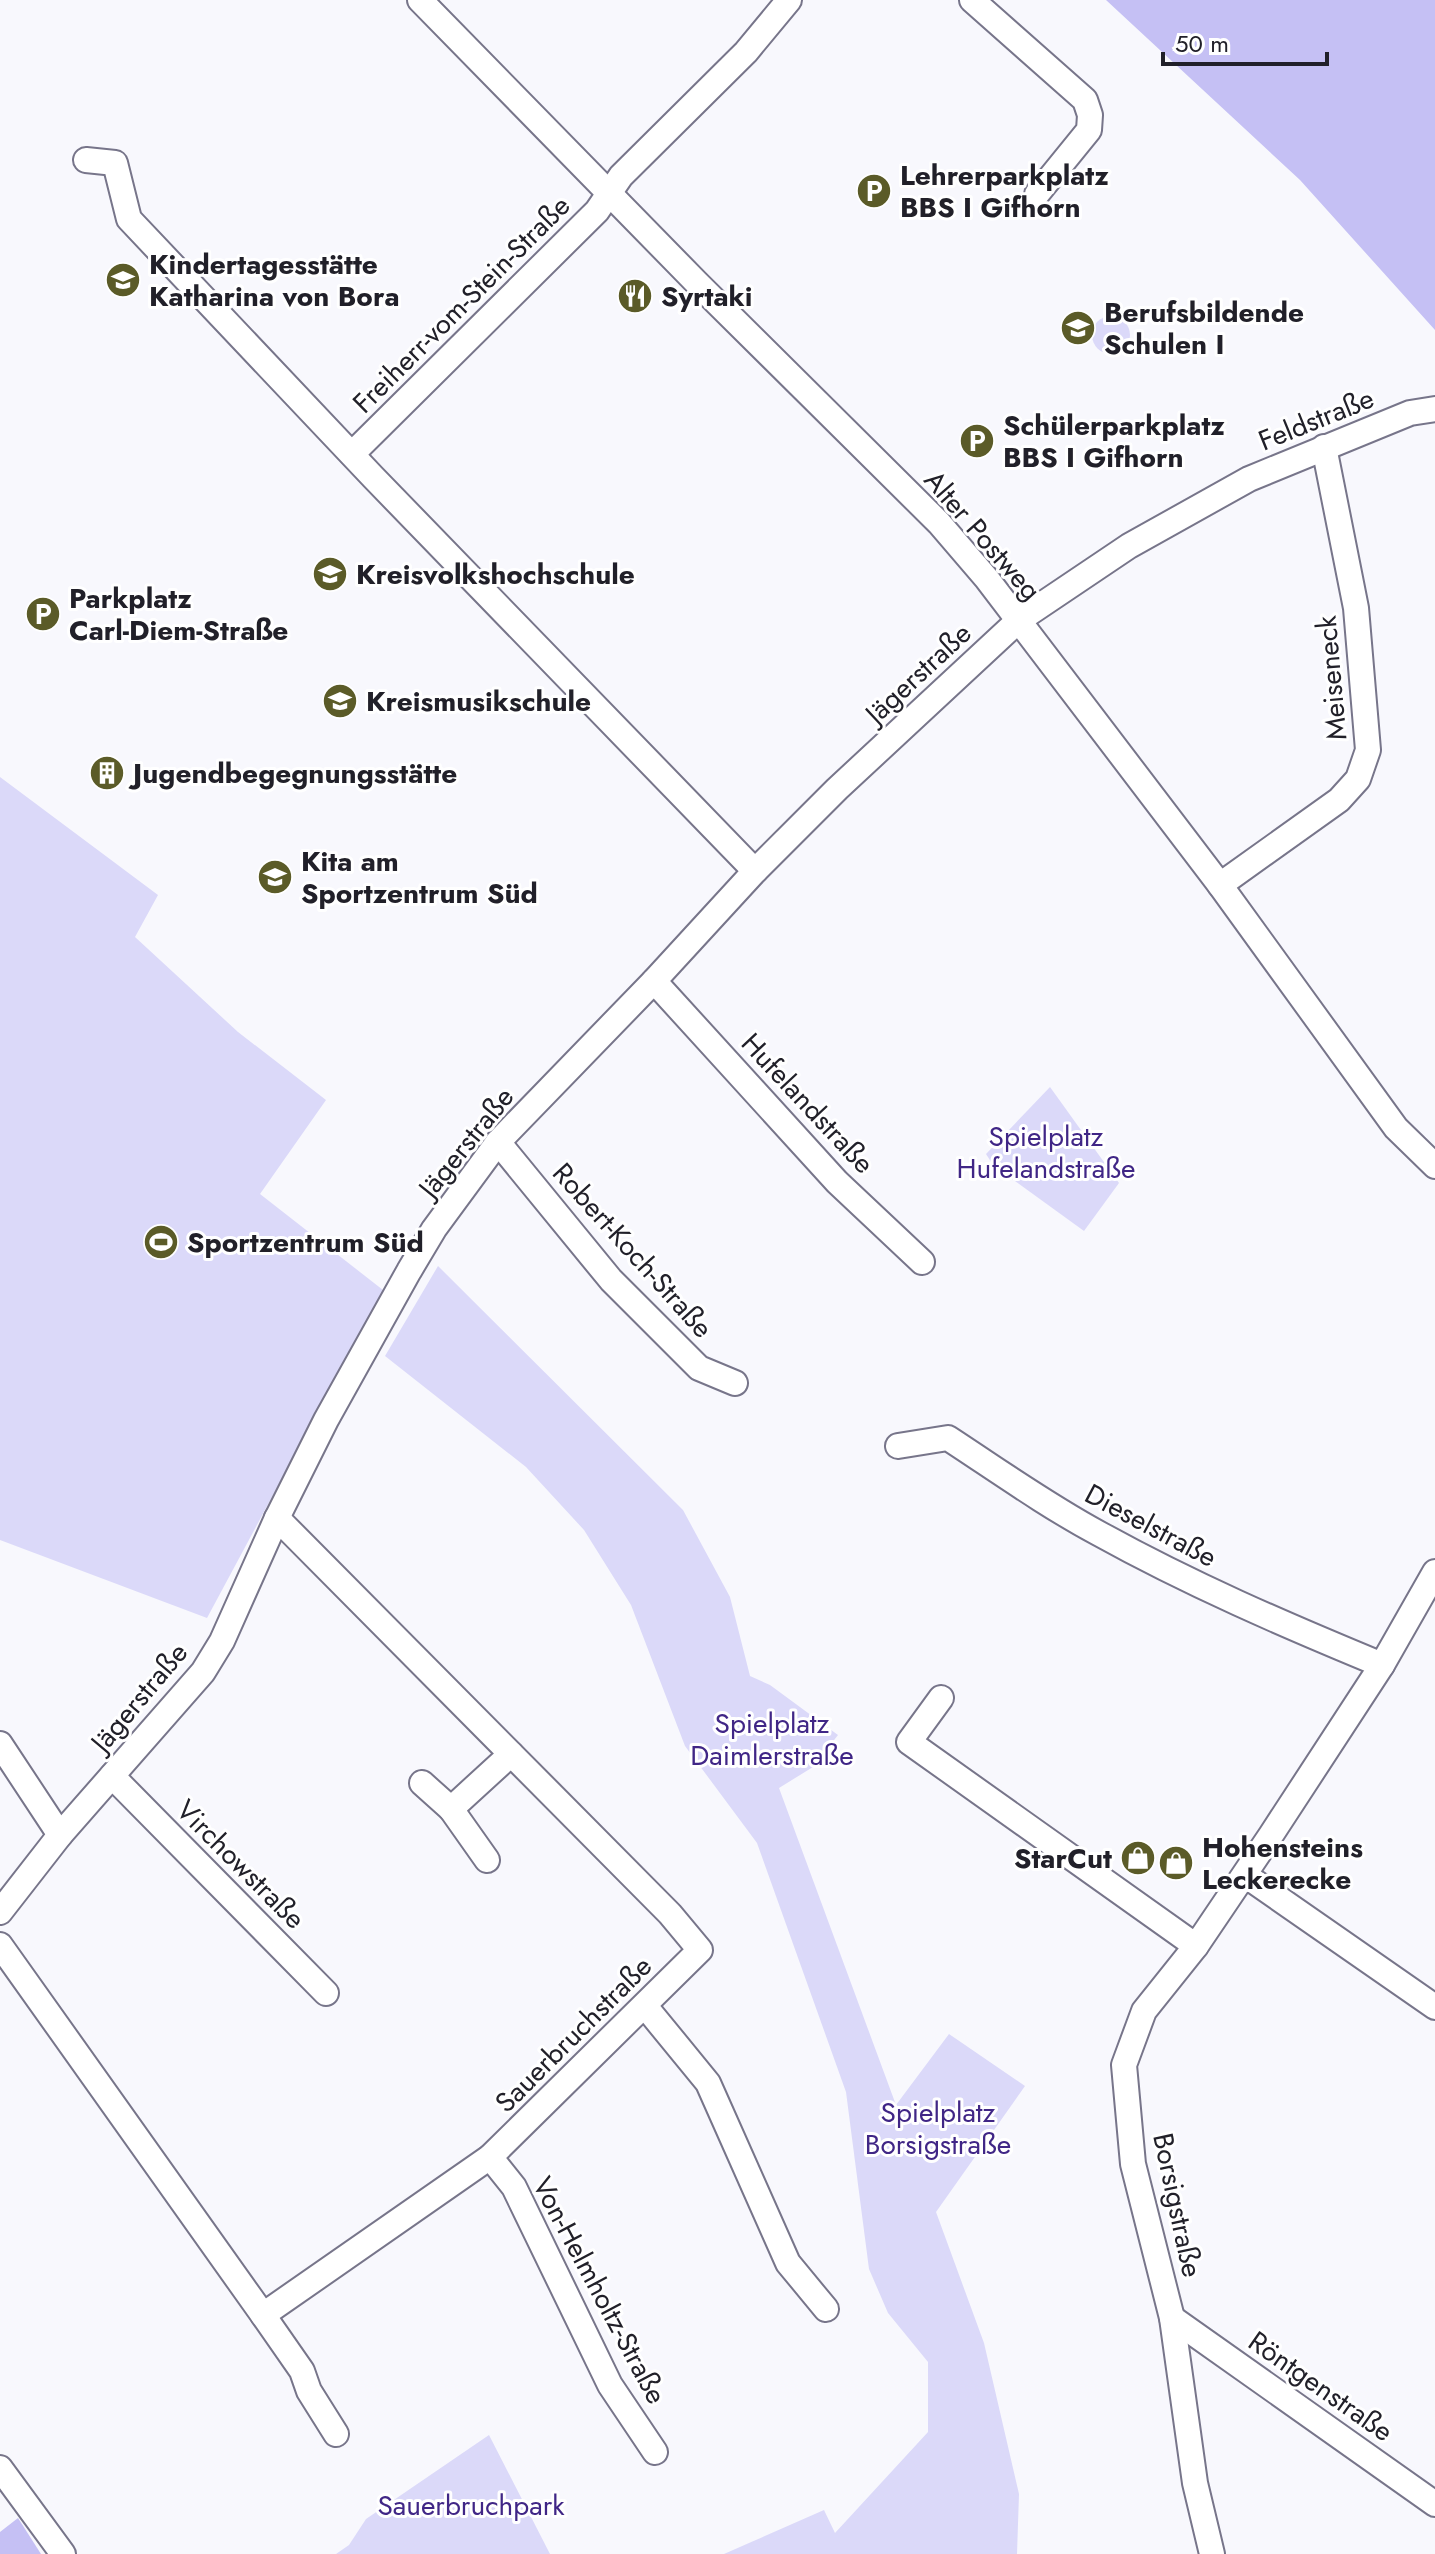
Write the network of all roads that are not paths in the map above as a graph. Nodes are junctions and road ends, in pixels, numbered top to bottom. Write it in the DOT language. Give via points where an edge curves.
graph roads {
  1 [pos="420,0"];
  2 [pos="789,0"];
  3 [pos="972,0"];
  4 [pos="86,160"];
  5 [pos="609,193"];
  6 [pos="1037,194"];
  7 [pos="1435,409"];
  8 [pos="1324,447"];
  9 [pos="352,454"];
  10 [pos="1019,620"];
  11 [pos="755,871"];
  12 [pos="1220,885"];
  13 [pos="654,981"];
  14 [pos="498,1142"];
  15 [pos="1435,1166"];
  16 [pos="922,1262"];
  17 [pos="735,1383"];
  18 [pos="898,1446"];
  19 [pos="277,1518"];
  20 [pos="1435,1572"];
  21 [pos="1382,1665"];
  22 [pos="941,1698"];
  23 [pos="0,1744"];
  24 [pos="511,1754"];
  25 [pos="112,1776"];
  26 [pos="422,1783"];
  27 [pos="451,1809"];
  28 [pos="60,1835"];
  29 [pos="487,1860"];
  30 [pos="1245,1875"];
  31 [pos="0,1912"];
  32 [pos="0,1945"];
  33 [pos="1196,1946"];
  34 [pos="326,1993"];
  35 [pos="645,2006"];
  36 [pos="1435,2007"];
  37 [pos="490,2157"];
  38 [pos="826,2309"];
  39 [pos="263,2315"];
  40 [pos="1172,2318"];
  41 [pos="336,2434"];
  42 [pos="655,2452"];
  43 [pos="0,2468"];
  44 [pos="1435,2504"];
  45 [pos="63,2554"];
  46 [pos="1212,2554"];
  1 -- 5 [label="street, Alter Postweg"];
  2 -- 5 [label="street, Freiherr-vom-Stein-Straße" via="746,52"];
  3 -- 6 [label="street" via="1085,100 1089,130"];
  4 -- 9 [label="street, Freiherr-vom-Stein-Straße" via="115,163 129,219"];
  5 -- 9 [label="street, Freiherr-vom-Stein-Straße" via="597,211"];
  5 -- 10 [label="street, Alter Postweg" via="939,523"];
  7 -- 8 [label="street, Feldstraße" via="1410,413"];
  8 -- 10 [label="street, Feldstraße" via="1249,479 1140,540"];
  8 -- 12 [label="street, Meiseneck" via="1356,608 1368,750 1358,779 1339,800"];
  9 -- 11 [label="street, Freiherr-vom-Stein-Straße"];
  10 -- 11 [label="street, Jägerstraße"];
  10 -- 12 [label="street, Alter Postweg"];
  11 -- 13 [label="street, Jägerstraße"];
  12 -- 15 [label="street, Alter Postweg" via="1396,1128"];
  13 -- 14 [label="street, Jägerstraße"];
  13 -- 16 [label="street, Hufelandstraße" via="837,1182"];
  14 -- 17 [label="street, Robert-Koch-Straße" via="611,1280 699,1368"];
  14 -- 19 [label="street, Jägerstraße" via="415,1260"];
  18 -- 21 [label="street, Dieselstraße" via="948,1438 1141,1556 1244,1608"];
  19 -- 24 [label="street, Sauerbruchstraße"];
  19 -- 25 [label="street, Jägerstraße" via="203,1672"];
  20 -- 21 [label="street, Borsigstraße"];
  21 -- 30 [label="street, Borsigstraße"];
  22 -- 33 [label="street" via="909,1742"];
  23 -- 28 [label="street"];
  24 -- 27 [label="street"];
  24 -- 35 [label="street, Sauerbruchstraße" via="700,1950"];
  25 -- 28 [label="street, Jägerstraße"];
  25 -- 34 [label="street, Virchowstraße"];
  26 -- 27 [label="street"];
  27 -- 29 [label="street"];
  28 -- 31 [label="street, Jägerstraße"];
  30 -- 33 [label="street, Borsigstraße"];
  30 -- 36 [label="street"];
  32 -- 39 [label="street"];
  33 -- 40 [label="street, Borsigstraße" via="1144,2011 1124,2065 1133,2164"];
  35 -- 37 [label="street, Sauerbruchstraße"];
  35 -- 38 [label="street" via="708,2083 788,2263"];
  37 -- 39 [label="street, Sauerbruchstraße"];
  37 -- 42 [label="street, Von-Helmholtz-Straße" via="514,2187 610,2385"];
  39 -- 41 [label="street"];
  40 -- 44 [label="street, Röntgenstraße"];
  40 -- 46 [label="street, Borsigstraße" via="1195,2483"];
  43 -- 45 [label="street"];
}
